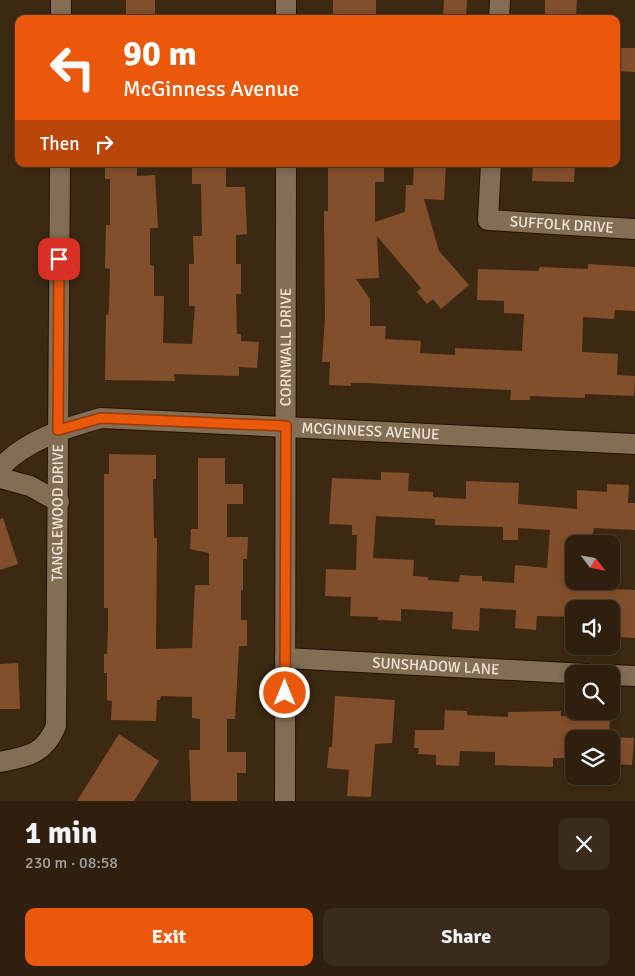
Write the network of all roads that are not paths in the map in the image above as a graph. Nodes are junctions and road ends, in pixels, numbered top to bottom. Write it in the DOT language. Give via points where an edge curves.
graph roads {
  1 [pos="61,0"];
  2 [pos="286,0"];
  3 [pos="500,0"];
  4 [pos="60,15"];
  5 [pos="286,15"];
  6 [pos="499,15"];
  7 [pos="60,167"];
  8 [pos="286,167"];
  9 [pos="491,167"];
  10 [pos="635,229"];
  11 [pos="286,426"];
  12 [pos="58,430"];
  13 [pos="635,444"];
  14 [pos="0,468"];
  15 [pos="0,478"];
  16 [pos="59,502"];
  17 [pos="285,658"];
  18 [pos="565,673"];
  19 [pos="620,675"];
  20 [pos="635,676"];
  21 [pos="0,762"];
  22 [pos="285,801"];
  1 -- 4 [label="street"];
  2 -- 5 [label="street"];
  3 -- 6 [label="street"];
  7 -- 12 [label="street, TANGLEWOOD DRIVE"];
  8 -- 11 [label="street, CORNWALL DRIVE"];
  9 -- 10 [label="street, SUFFOLK DRIVE" via="488,220"];
  11 -- 12 [label="street, MCGINNESS AVENUE" via="101,418"];
  11 -- 13 [label="street, MCGINNESS AVENUE"];
  11 -- 17 [label="street, CORNWALL DRIVE"];
  12 -- 14 [label="street, MCGINNESS AVENUE" via="10,457"];
  12 -- 16 [label="street, TANGLEWOOD DRIVE"];
  15 -- 16 [label="street" via="30,486"];
  16 -- 21 [label="street, TANGLEWOOD DRIVE" via="56,726 50,742 36,753"];
  17 -- 18 [label="street, SUNSHADOW LANE"];
  17 -- 22 [label="street, CORNWALL DRIVE"];
  19 -- 20 [label="street"];
}
